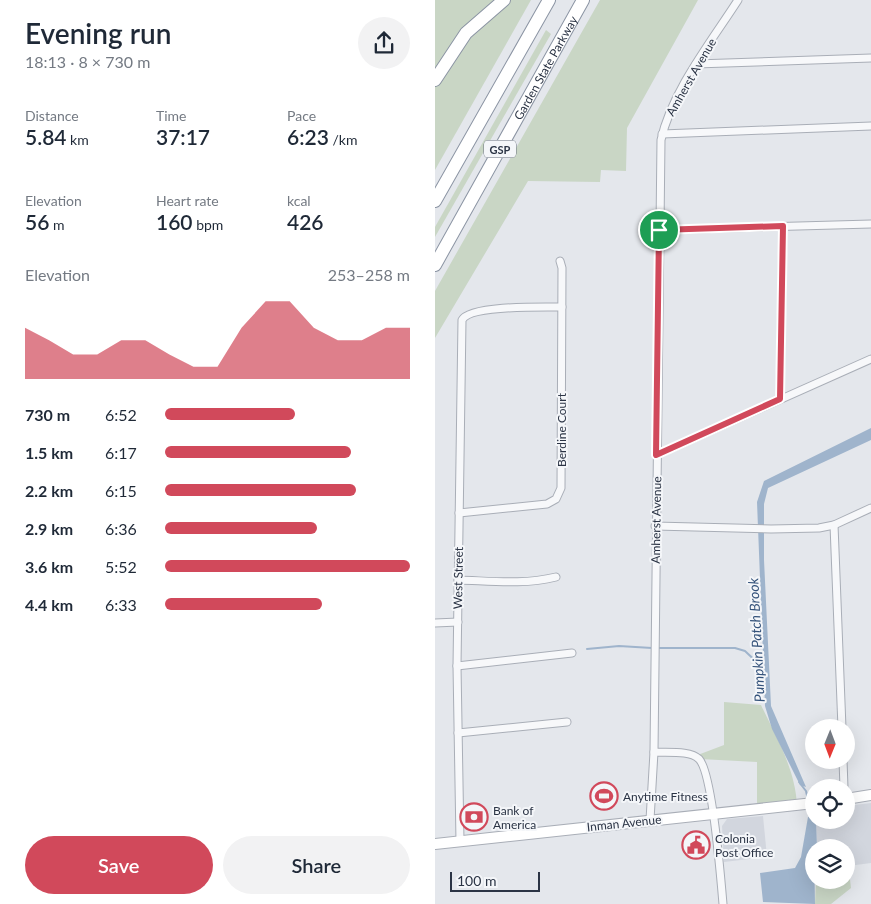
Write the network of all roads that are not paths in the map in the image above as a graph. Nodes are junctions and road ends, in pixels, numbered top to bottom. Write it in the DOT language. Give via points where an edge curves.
graph roads {
  1 [pos="504,0"];
  2 [pos="549,0"];
  3 [pos="583,0"];
  4 [pos="738,0"];
  5 [pos="871,58"];
  6 [pos="697,64"];
  7 [pos="435,80"];
  8 [pos="871,126"];
  9 [pos="662,134"];
  10 [pos="435,201"];
  11 [pos="871,224"];
  12 [pos="783,226"];
  13 [pos="659,230"];
  14 [pos="560,261"];
  15 [pos="435,265"];
  16 [pos="562,307"];
  17 [pos="871,359"];
  18 [pos="780,399"];
  19 [pos="656,455"];
  20 [pos="871,508"];
  21 [pos="459,513"];
  22 [pos="833,525"];
  23 [pos="655,526"];
  24 [pos="556,577"];
  25 [pos="458,580"];
  26 [pos="457,622"];
  27 [pos="435,623"];
  28 [pos="572,653"];
  29 [pos="457,666"];
  30 [pos="842,719"];
  31 [pos="567,722"];
  32 [pos="458,733"];
  33 [pos="654,752"];
  34 [pos="871,795"];
  35 [pos="855,798"];
  36 [pos="805,804"];
  37 [pos="713,814"];
  38 [pos="651,820"];
  39 [pos="460,841"];
  40 [pos="435,844"];
  41 [pos="723,904"];
  1 -- 7 [label="highway" via="466,33"];
  2 -- 10 [label="highway, GSP"];
  3 -- 15 [label="highway, Garden State Parkway / GSP"];
  4 -- 6 [label="street, Amherst Avenue"];
  5 -- 6 [label="street"];
  6 -- 9 [label="street, Amherst Avenue" via="670,112"];
  8 -- 9 [label="street"];
  9 -- 13 [label="street, Amherst Avenue"];
  11 -- 12 [label="street"];
  12 -- 13 [label="street"];
  12 -- 18 [label="street"];
  13 -- 19 [label="street, Amherst Avenue"];
  14 -- 16 [label="street, Berdine Court"];
  16 -- 21 [label="street, Berdine Court" via="559,494 547,504"];
  16 -- 21 [label="street, West Street" via="510,308 465,315 461,326"];
  17 -- 18 [label="street"];
  18 -- 19 [label="street"];
  19 -- 23 [label="street, Amherst Avenue"];
  20 -- 22 [label="street"];
  21 -- 25 [label="street, West Street"];
  22 -- 23 [label="street" via="771,529"];
  22 -- 30 [label="street"];
  23 -- 33 [label="street, Amherst Avenue"];
  24 -- 25 [label="street" via="511,584"];
  25 -- 26 [label="street, West Street"];
  26 -- 27 [label="street"];
  26 -- 29 [label="street, West Street"];
  28 -- 29 [label="street"];
  29 -- 32 [label="street, West Street"];
  31 -- 32 [label="street"];
  32 -- 39 [label="street, West Street"];
  33 -- 37 [label="street" via="686,754 700,759"];
  33 -- 38 [label="street, Amherst Avenue"];
  34 -- 35 [label="main road"];
  36 -- 37 [label="main road, Inman Avenue"];
  37 -- 38 [label="main road, Inman Avenue"];
  37 -- 41 [label="street"];
  38 -- 39 [label="main road, Inman Avenue"];
  39 -- 40 [label="main road, Inman Avenue"];
}
